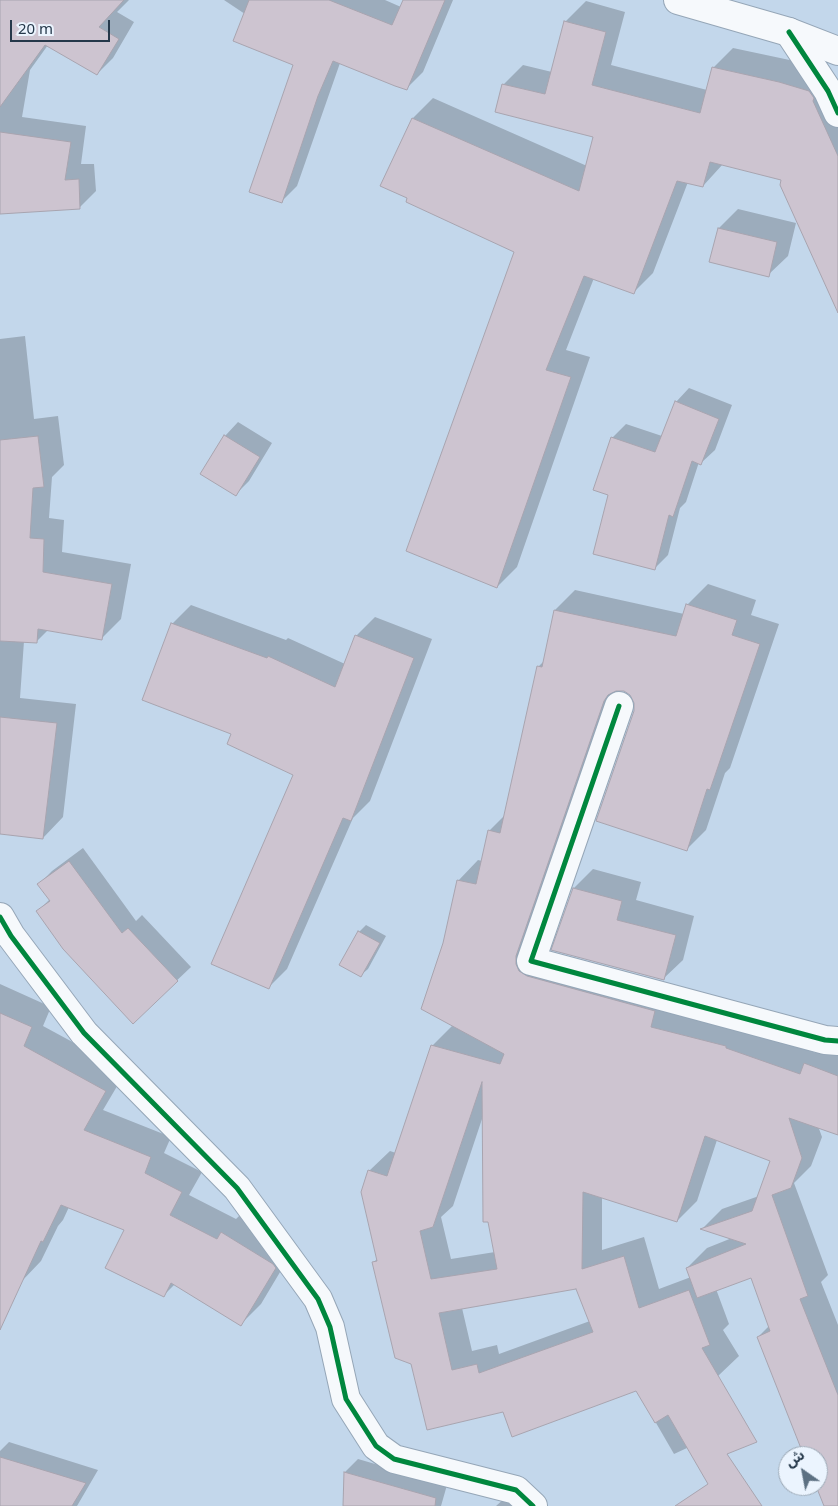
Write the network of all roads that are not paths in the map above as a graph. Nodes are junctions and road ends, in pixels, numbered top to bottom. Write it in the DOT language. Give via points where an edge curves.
graph roads {
  1 [pos="678,0"];
  2 [pos="789,32"];
  3 [pos="838,51"];
  4 [pos="838,113"];
  5 [pos="619,706"];
  6 [pos="0,917"];
  7 [pos="838,1041"];
  8 [pos="533,1506"];
  1 -- 2 [label="street"];
  2 -- 3 [label="street"];
  2 -- 4 [label="street"];
  5 -- 7 [label="street" via="531,961 824,1040"];
  6 -- 8 [label="street" via="84,1033 237,1188 318,1299 330,1327 346,1399 376,1446 394,1459 516,1490"];
}
